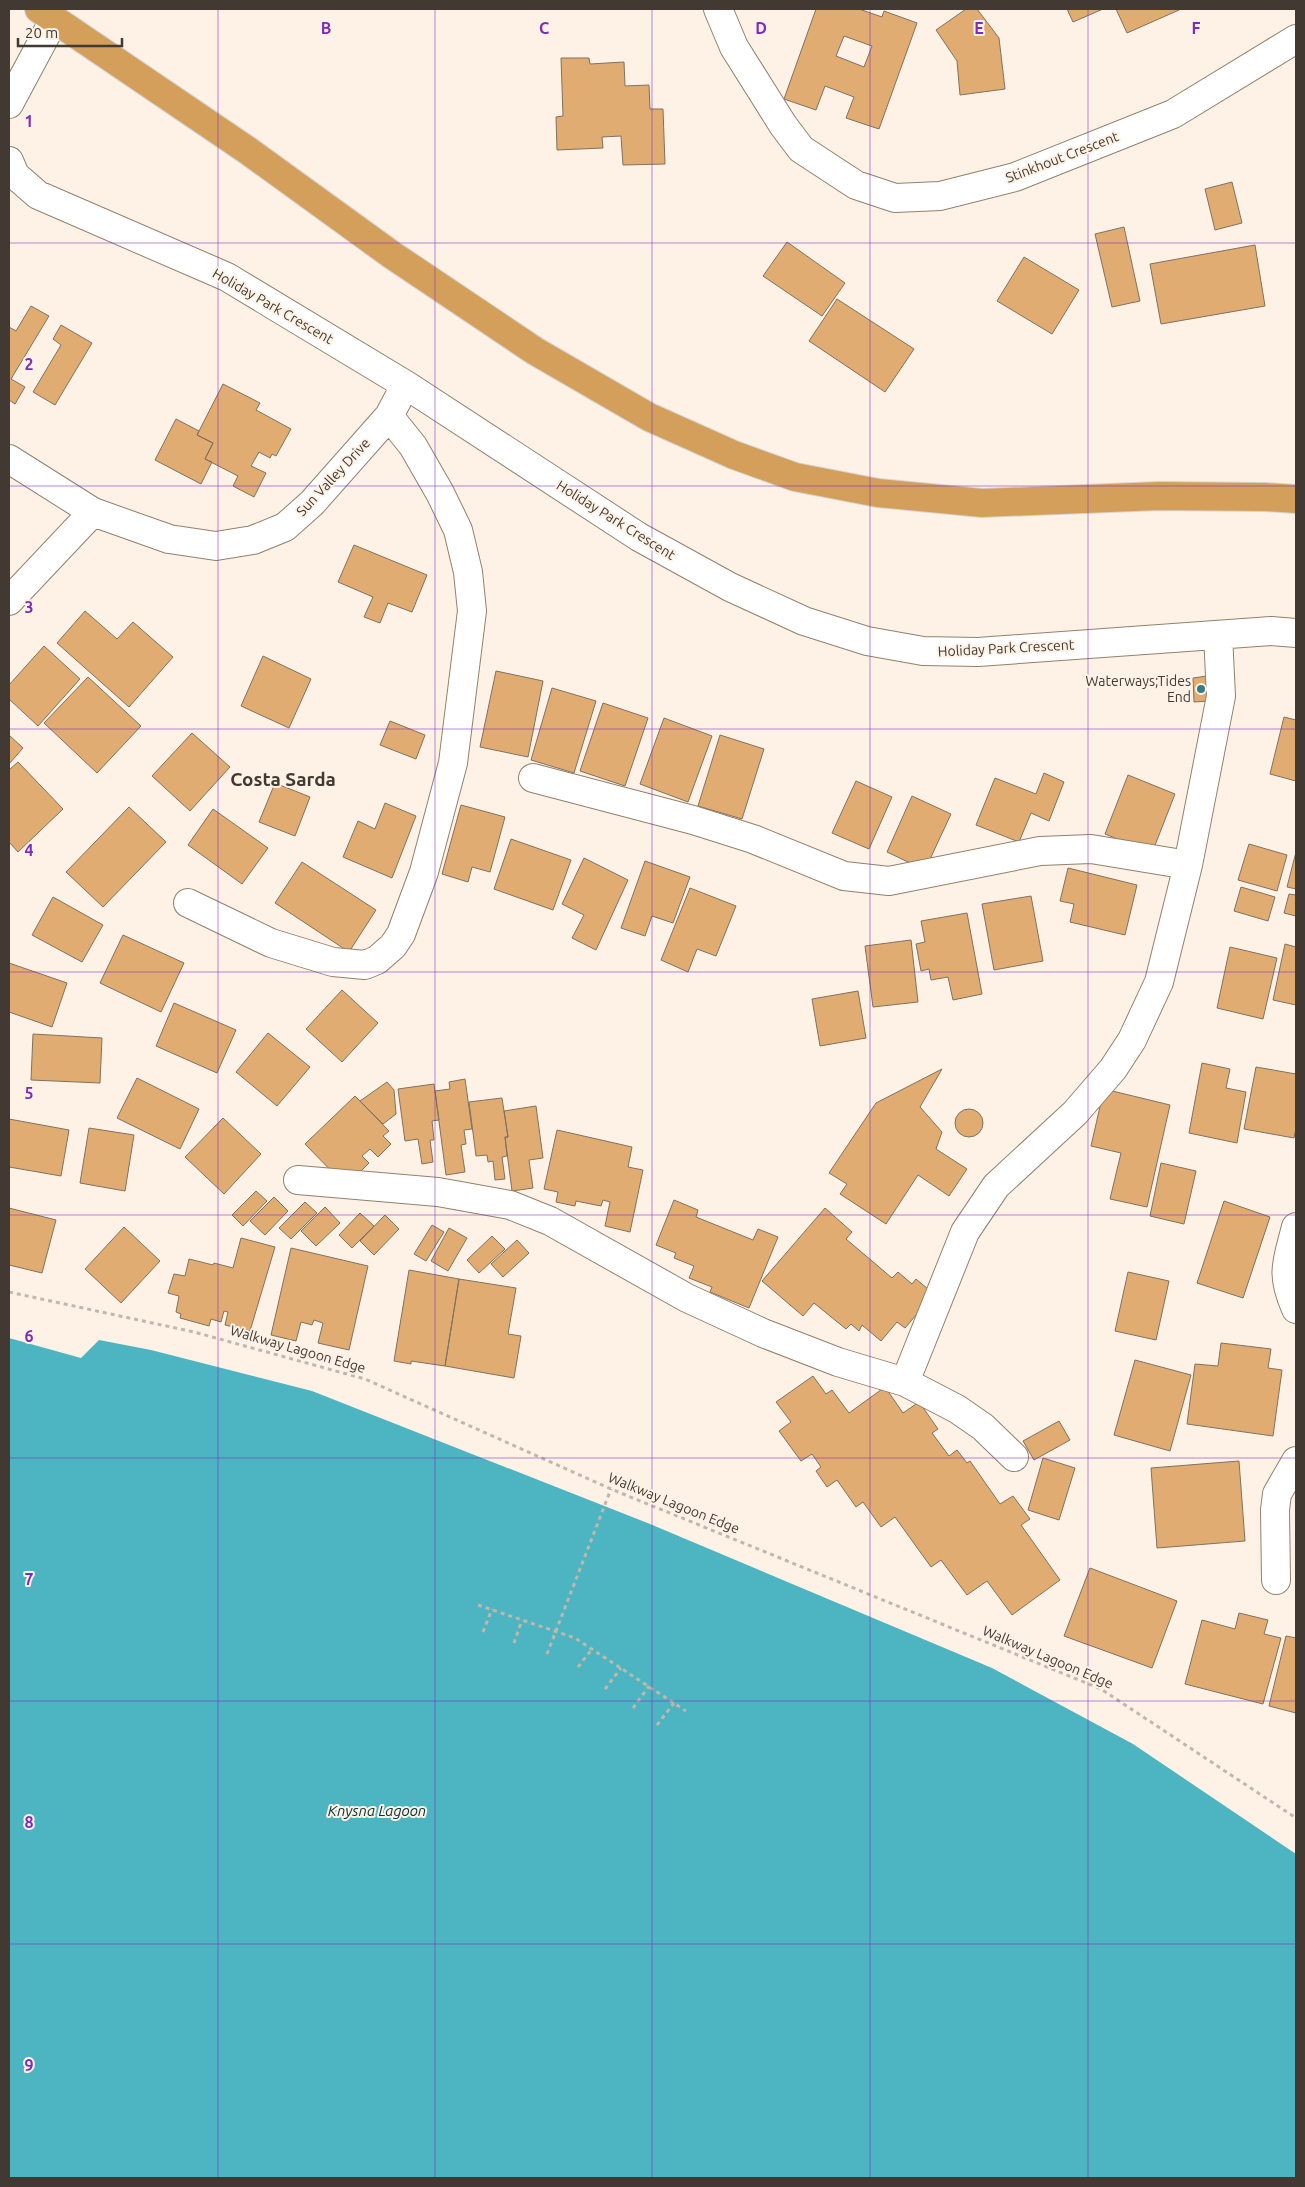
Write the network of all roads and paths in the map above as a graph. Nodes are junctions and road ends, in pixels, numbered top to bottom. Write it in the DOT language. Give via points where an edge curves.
graph roads {
  1 [pos="718,9"];
  2 [pos="47,14"];
  3 [pos="1296,39"];
  4 [pos="9,104"];
  5 [pos="9,162"];
  6 [pos="406,385"];
  7 [pos="389,416"];
  8 [pos="9,459"];
  9 [pos="1296,499"];
  10 [pos="93,512"];
  11 [pos="9,601"];
  12 [pos="1296,633"];
  13 [pos="1218,635"];
  14 [pos="532,778"];
  15 [pos="1188,865"];
  16 [pos="188,903"];
  17 [pos="298,1180"];
  18 [pos="1296,1227"];
  19 [pos="9,1292"];
  20 [pos="1296,1308"];
  21 [pos="905,1382"];
  22 [pos="1014,1457"];
  23 [pos="1296,1461"];
  24 [pos="611,1490"];
  25 [pos="1276,1580"];
  26 [pos="478,1605"];
  27 [pos="492,1609"];
  28 [pos="522,1620"];
  29 [pos="484,1632"];
  30 [pos="556,1632"];
  31 [pos="514,1643"];
  32 [pos="592,1648"];
  33 [pos="548,1654"];
  34 [pos="578,1667"];
  35 [pos="621,1668"];
  36 [pos="649,1686"];
  37 [pos="606,1689"];
  38 [pos="674,1703"];
  39 [pos="633,1708"];
  40 [pos="686,1710"];
  41 [pos="658,1725"];
  42 [pos="1296,1818"];
  1 -- 3 [label="street, Stinkhout Crescent" via="734,47 801,149 856,185 895,198 940,196 1015,177 1173,114"];
  2 -- 4 [label="street"];
  2 -- 9 [label="highway" via="534,351 649,417 734,455 796,476 869,491 982,504 1159,496"];
  5 -- 6 [label="street, Holiday Park Crescent" via="15,175 38,196 227,277"];
  6 -- 7 [label="street, Sun Valley Drive"];
  6 -- 13 [label="street, Holiday Park Crescent" via="680,560 730,587 804,620 867,641 923,651 978,652"];
  7 -- 10 [label="street, Sun Valley Drive" via="312,503 285,527 253,540 216,546 169,539"];
  7 -- 16 [label="street" via="413,446 458,530 468,572 472,612 453,763 424,872 401,934 377,960 365,965 333,962 271,943"];
  8 -- 10 [label="street, Sun Valley Drive"];
  10 -- 11 [label="street"];
  12 -- 13 [label="street, Holiday Park Crescent" via="1272,631"];
  13 -- 15 [label="street" via="1221,696"];
  14 -- 15 [label="street" via="693,820 752,839 844,876 889,880 1040,851 1090,849"];
  15 -- 21 [label="street" via="1159,982 1132,1040 1113,1069 1075,1113 996,1186 965,1232"];
  17 -- 21 [label="street" via="438,1192 510,1205 550,1221 687,1298 763,1333 838,1362"];
  18 -- 20 [label="street" via="1286,1269 1286,1282"];
  19 -- 24 [label="path, Walkway Lagoon Edge" via="194,1332 365,1379"];
  21 -- 22 [label="street" via="983,1426"];
  23 -- 25 [label="street" via="1277,1494"];
  24 -- 30 [label="path"];
  24 -- 42 [label="path, Walkway Lagoon Edge" via="1101,1689"];
  26 -- 27 [label="path"];
  27 -- 28 [label="path"];
  27 -- 29 [label="path"];
  28 -- 30 [label="path"];
  28 -- 31 [label="path"];
  30 -- 32 [label="path"];
  30 -- 33 [label="path"];
  32 -- 34 [label="path"];
  32 -- 35 [label="path"];
  35 -- 36 [label="path"];
  35 -- 37 [label="path"];
  36 -- 38 [label="path"];
  36 -- 39 [label="path"];
  38 -- 40 [label="path"];
  38 -- 41 [label="path"];
}
